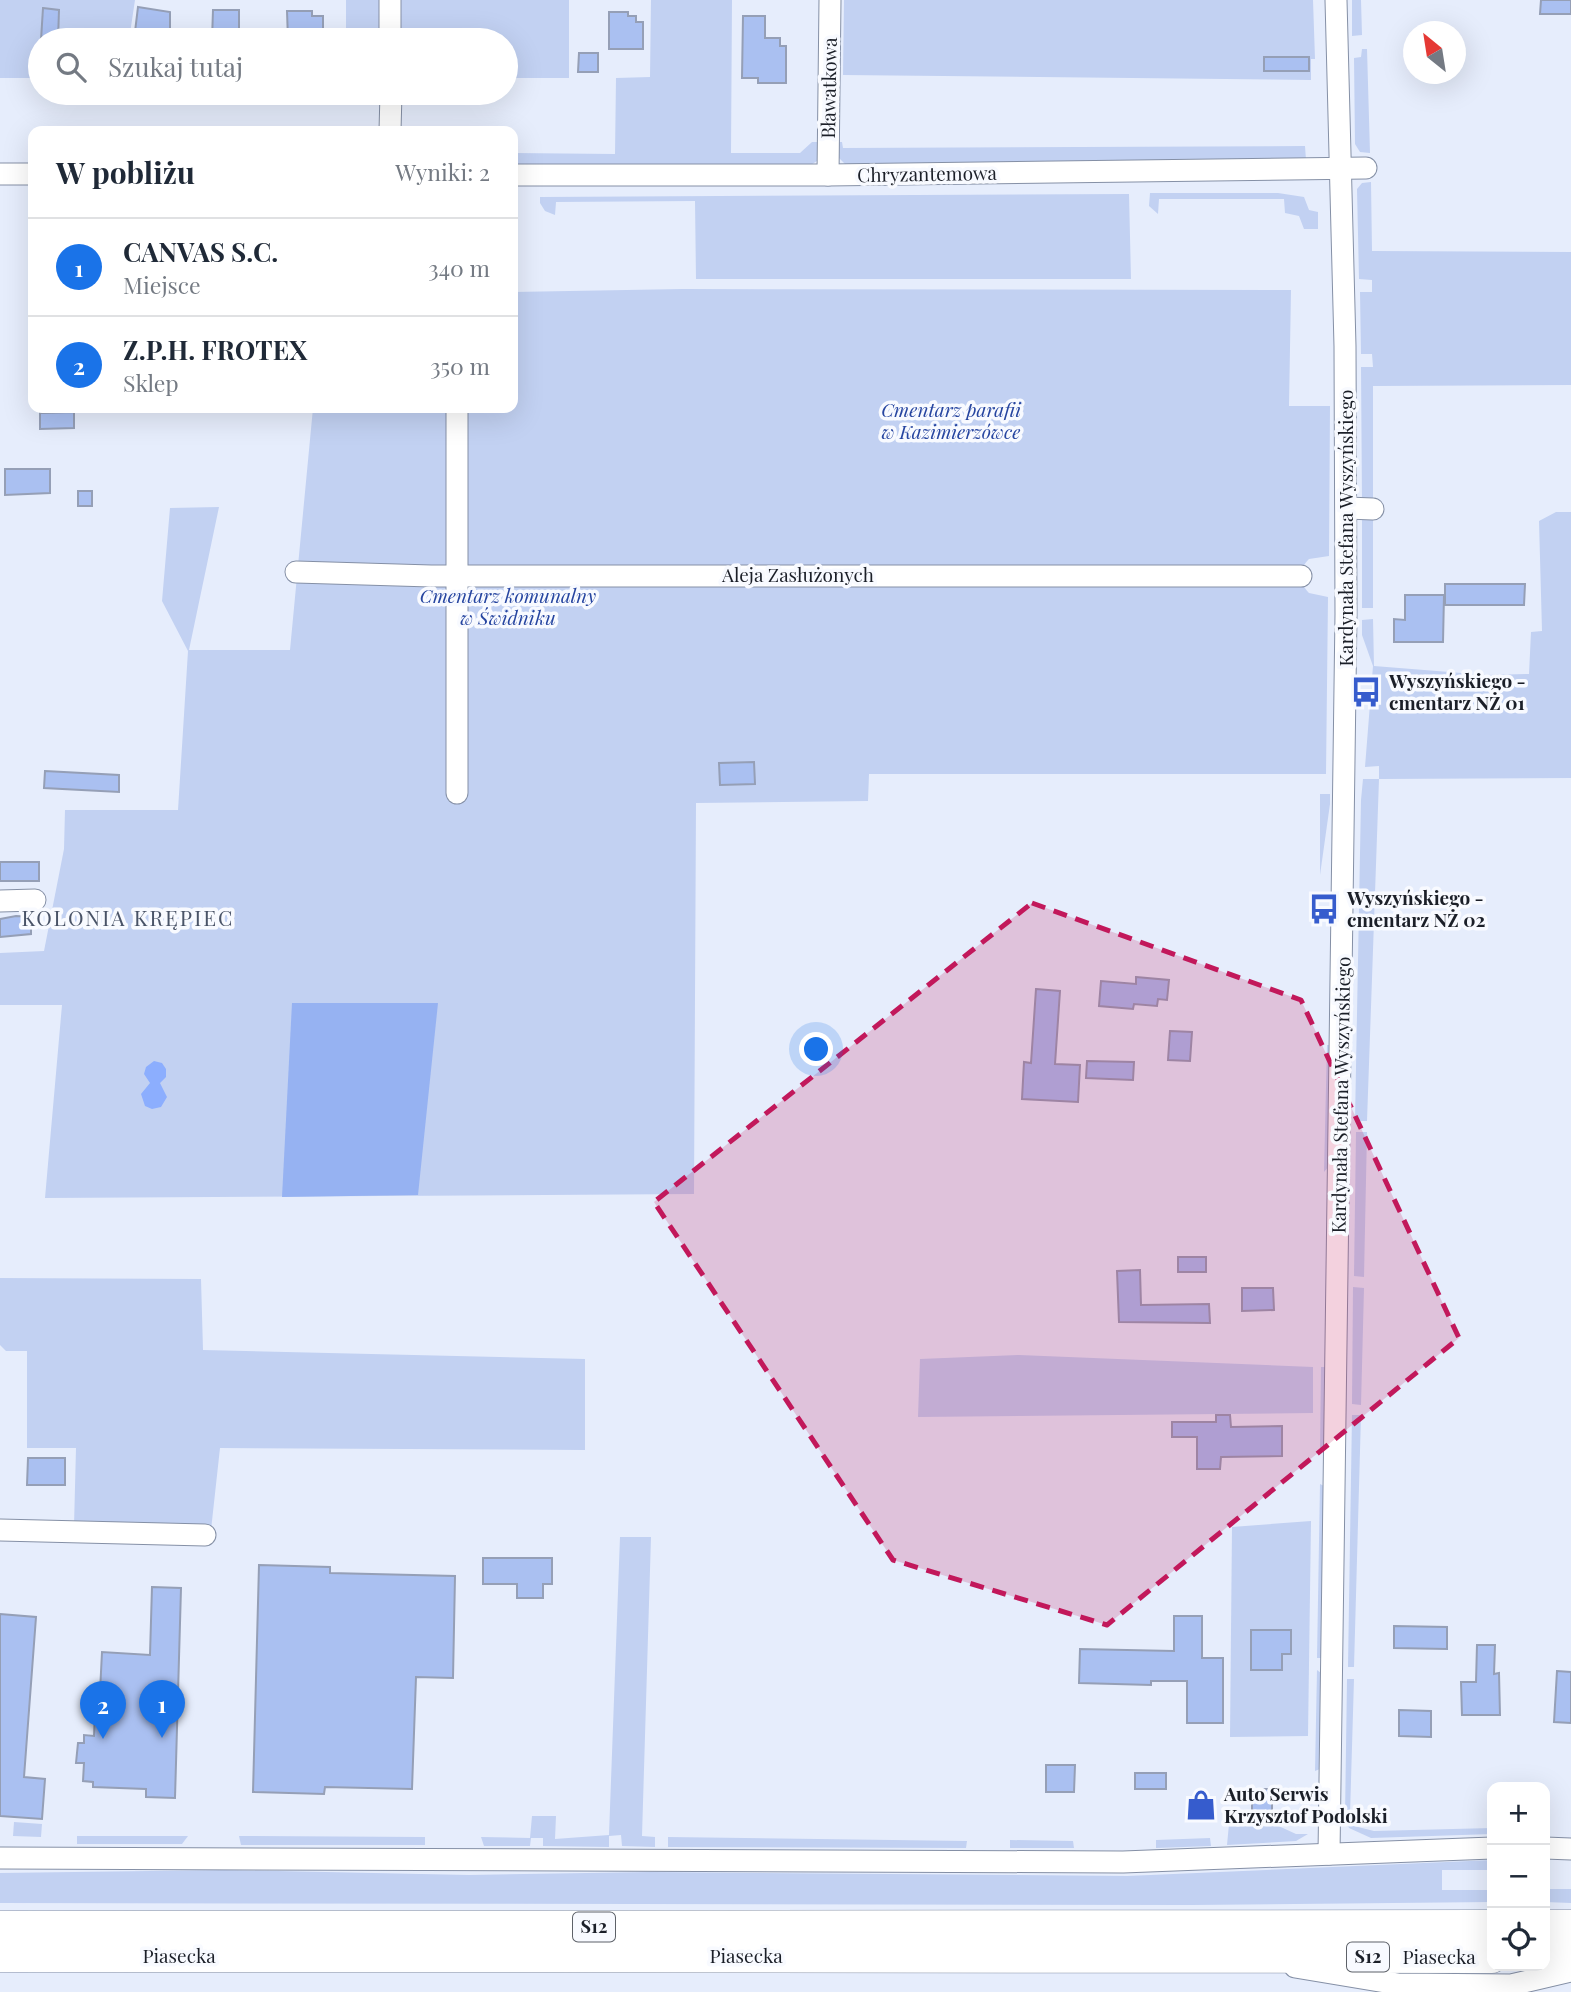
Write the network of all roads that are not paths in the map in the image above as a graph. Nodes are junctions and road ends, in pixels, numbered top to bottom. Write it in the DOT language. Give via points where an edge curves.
graph roads {
  1 [pos="390,0"];
  2 [pos="830,0"];
  3 [pos="1336,0"];
  4 [pos="390,28"];
  5 [pos="391,105"];
  6 [pos="390,126"];
  7 [pos="1366,168"];
  8 [pos="1340,169"];
  9 [pos="0,174"];
  10 [pos="28,174"];
  11 [pos="518,175"];
  12 [pos="828,175"];
  13 [pos="457,413"];
  14 [pos="1347,508"];
  15 [pos="1373,509"];
  16 [pos="296,572"];
  17 [pos="457,575"];
  18 [pos="1301,576"];
  19 [pos="457,793"];
  20 [pos="35,900"];
  21 [pos="0,901"];
  22 [pos="0,1530"];
  23 [pos="205,1535"];
  24 [pos="1487,1848"];
  25 [pos="1550,1848"];
  26 [pos="1571,1849"];
  27 [pos="1329,1854"];
  28 [pos="0,1858"];
  29 [pos="1571,1917"];
  30 [pos="1550,1923"];
  31 [pos="1550,1924"];
  32 [pos="1487,1926"];
  33 [pos="1571,1926"];
  34 [pos="0,1927"];
  35 [pos="0,1956"];
  36 [pos="1550,1956"];
  37 [pos="1571,1956"];
  38 [pos="1245,1957"];
  39 [pos="1487,1957"];
  40 [pos="1571,1971"];
  1 -- 4 [label="street"];
  2 -- 12 [label="street, Bławatkowa"];
  3 -- 8 [label="street, Kardynała Stefana Wyszyńskiego"];
  5 -- 6 [label="street"];
  7 -- 8 [label="street, Chryzantemowa"];
  8 -- 12 [label="street, Chryzantemowa"];
  8 -- 14 [label="street, Kardynała Stefana Wyszyńskiego"];
  9 -- 10 [label="street"];
  11 -- 12 [label="street, Chryzantemowa"];
  13 -- 17 [label="street"];
  14 -- 15 [label="street"];
  14 -- 27 [label="street, Kardynała Stefana Wyszyńskiego"];
  16 -- 17 [label="street, Aleja Zasłużonych"];
  17 -- 18 [label="street, Aleja Zasłużonych"];
  17 -- 19 [label="street"];
  20 -- 21 [label="street"];
  22 -- 23 [label="street"];
  24 -- 27 [label="street"];
  25 -- 26 [label="street"];
  27 -- 28 [label="street" via="1123,1862"];
  29 -- 30 [label="street"];
  31 -- 33 [label="highway"];
  32 -- 34 [label="highway, Piasecka / S12"];
  35 -- 38 [label="highway, Piasecka / S12"];
  36 -- 37 [label="highway"];
  38 -- 39 [label="highway, Piasecka / S12"];
  38 -- 40 [label="street" via="1398,1984 1511,1985"];
}
